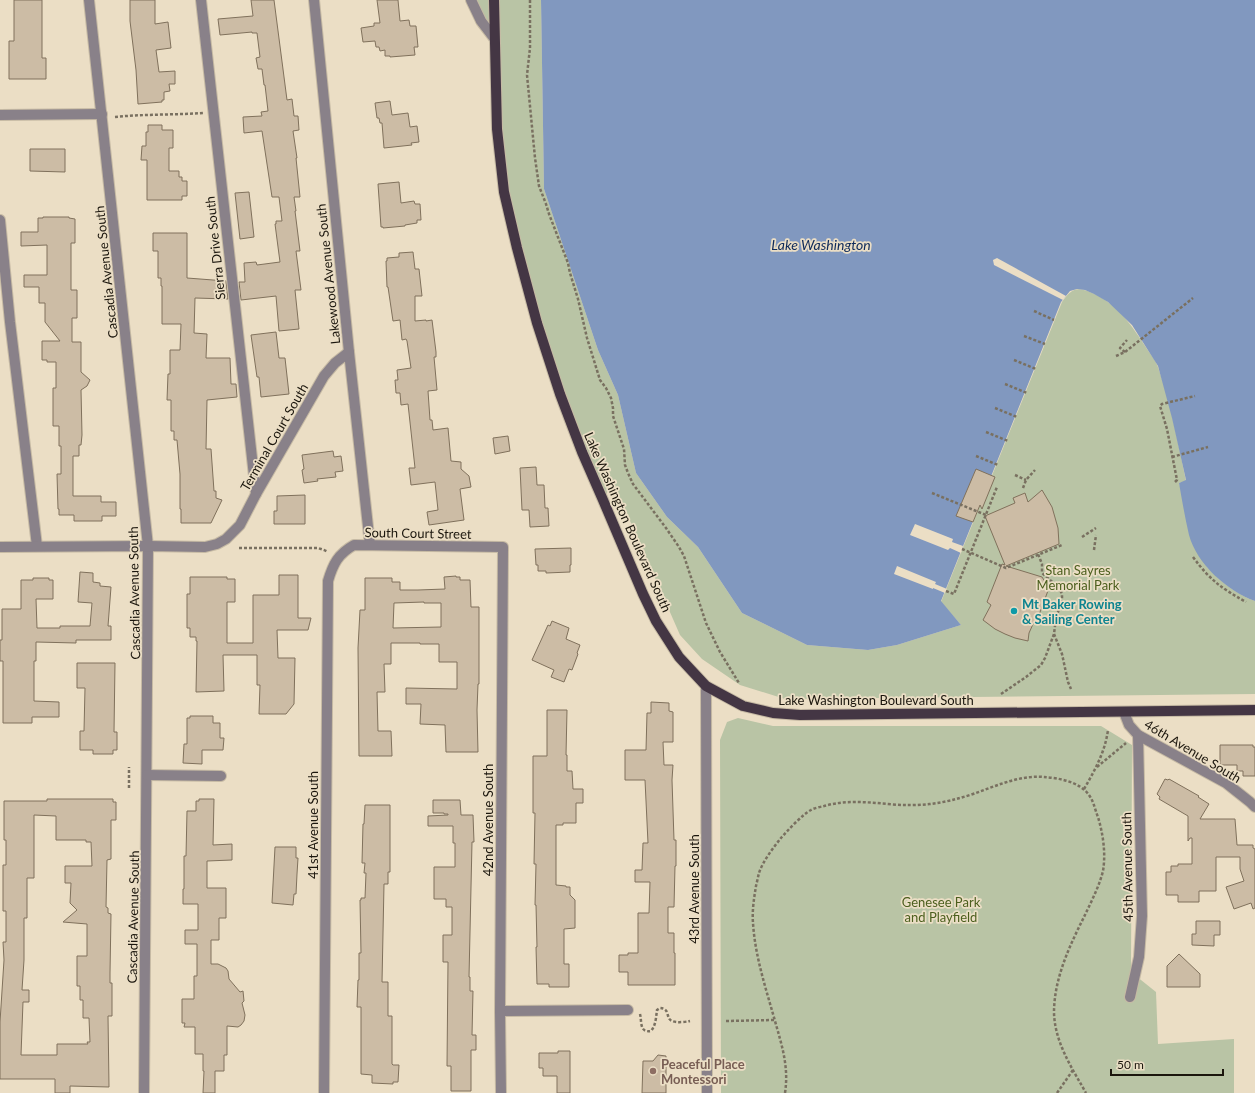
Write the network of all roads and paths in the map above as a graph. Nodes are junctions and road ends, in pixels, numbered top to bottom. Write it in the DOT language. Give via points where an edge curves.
graph roads {
  1 [pos="89,0"];
  2 [pos="200,0"];
  3 [pos="314,0"];
  4 [pos="471,0"];
  5 [pos="494,0"];
  6 [pos="530,0"];
  7 [pos="494,38"];
  8 [pos="208,113"];
  9 [pos="102,114"];
  10 [pos="0,115"];
  11 [pos="115,117"];
  12 [pos="0,220"];
  13 [pos="1193,298"];
  14 [pos="1034,311"];
  15 [pos="1054,320"];
  16 [pos="5,322"];
  17 [pos="1024,336"];
  18 [pos="1127,340"];
  19 [pos="1044,344"];
  20 [pos="349,352"];
  21 [pos="1125,352"];
  22 [pos="1116,356"];
  23 [pos="1014,360"];
  24 [pos="1036,369"];
  25 [pos="1005,384"];
  26 [pos="1027,393"];
  27 [pos="1194,396"];
  28 [pos="995,408"];
  29 [pos="1017,417"];
  30 [pos="986,432"];
  31 [pos="1008,441"];
  32 [pos="1208,447"];
  33 [pos="976,456"];
  34 [pos="1172,456"];
  35 [pos="998,465"];
  36 [pos="1035,470"];
  37 [pos="1015,475"];
  38 [pos="1026,480"];
  39 [pos="1175,482"];
  40 [pos="997,487"];
  41 [pos="1023,488"];
  42 [pos="932,493"];
  43 [pos="256,494"];
  44 [pos="986,515"];
  45 [pos="1096,528"];
  46 [pos="1096,534"];
  47 [pos="1082,537"];
  48 [pos="370,545"];
  49 [pos="1062,545"];
  50 [pos="37,546"];
  51 [pos="148,546"];
  52 [pos="0,547"];
  53 [pos="503,547"];
  54 [pos="239,548"];
  55 [pos="962,549"];
  56 [pos="1094,550"];
  57 [pos="329,553"];
  58 [pos="970,553"];
  59 [pos="1038,554"];
  60 [pos="1193,557"];
  61 [pos="338,559"];
  62 [pos="946,591"];
  63 [pos="1246,602"];
  64 [pos="1054,634"];
  65 [pos="739,683"];
  66 [pos="706,686"];
  67 [pos="1071,689"];
  68 [pos="1001,694"];
  69 [pos="1255,710"];
  70 [pos="1124,712"];
  71 [pos="1108,730"];
  72 [pos="1138,735"];
  73 [pos="1126,743"];
  74 [pos="129,767"];
  75 [pos="1096,767"];
  76 [pos="147,775"];
  77 [pos="221,776"];
  78 [pos="129,788"];
  79 [pos="1084,789"];
  80 [pos="1255,808"];
  81 [pos="1130,997"];
  82 [pos="628,1010"];
  83 [pos="500,1011"];
  84 [pos="639,1013"];
  85 [pos="775,1020"];
  86 [pos="726,1021"];
  87 [pos="690,1022"];
  88 [pos="1073,1070"];
  89 [pos="144,1093"];
  90 [pos="324,1093"];
  91 [pos="501,1093"];
  92 [pos="707,1093"];
  93 [pos="785,1093"];
  94 [pos="1057,1093"];
  95 [pos="1086,1093"];
  1 -- 9 [label="street, Cascadia Avenue South"];
  2 -- 43 [label="street, Sierra Drive South"];
  3 -- 20 [label="street, Lakewood Avenue South"];
  4 -- 7 [label="street" via="481,22"];
  5 -- 7 [label="main road, Lake Washington Boulevard South"];
  6 -- 65 [label="path" via="527,75 539,186 568,263 600,380 611,398 613,416 624,449 628,473 633,484 680,547 709,629"];
  7 -- 66 [label="main road, Lake Washington Boulevard South" via="497,128 504,192 537,323 560,394 656,621 680,657"];
  8 -- 11 [label="path" via="137,114"];
  9 -- 10 [label="street"];
  9 -- 51 [label="street, Cascadia Avenue South"];
  12 -- 16 [label="street"];
  13 -- 21 [label="path"];
  14 -- 15 [label="path"];
  16 -- 50 [label="street"];
  17 -- 19 [label="path"];
  18 -- 21 [label="path" via="1120,348"];
  20 -- 43 [label="street, Terminal Court South" via="324,376"];
  20 -- 48 [label="street, Lakewood Avenue South"];
  21 -- 22 [label="path"];
  23 -- 24 [label="path"];
  25 -- 26 [label="path"];
  27 -- 34 [label="path" via="1160,406"];
  28 -- 29 [label="path"];
  30 -- 31 [label="path"];
  32 -- 34 [label="path"];
  33 -- 35 [label="path"];
  34 -- 39 [label="path"];
  36 -- 38 [label="path"];
  37 -- 38 [label="path"];
  38 -- 41 [label="path"];
  40 -- 44 [label="path"];
  42 -- 44 [label="path"];
  43 -- 51 [label="street, Terminal Court South" via="240,525 217,544 205,547"];
  44 -- 58 [label="path"];
  45 -- 47 [label="path"];
  46 -- 56 [label="path"];
  48 -- 53 [label="street, South Court Street"];
  48 -- 61 [label="street, South Court Street" via="354,545 345,550"];
  49 -- 59 [label="path"];
  50 -- 51 [label="street"];
  50 -- 52 [label="street"];
  51 -- 76 [label="street, Cascadia Avenue South"];
  53 -- 83 [label="street, 42nd Avenue South"];
  54 -- 57 [label="path" via="318,548"];
  55 -- 58 [label="path"];
  58 -- 59 [label="path" via="1006,568"];
  58 -- 62 [label="path" via="954,594"];
  59 -- 64 [label="path" via="1042,572 1062,594"];
  60 -- 63 [label="path" via="1216,584"];
  61 -- 90 [label="street, 41st Avenue South" via="328,581"];
  64 -- 67 [label="path"];
  64 -- 68 [label="path" via="1041,665"];
  66 -- 70 [label="main road, Lake Washington Boulevard South" via="743,706 773,713 825,715"];
  66 -- 92 [label="street, 43rd Avenue South"];
  69 -- 70 [label="main road, Lake Washington Boulevard South"];
  70 -- 72 [label="street, 46th Avenue South" via="1129,725"];
  71 -- 75 [label="path"];
  72 -- 80 [label="street, 46th Avenue South" via="1226,783"];
  72 -- 81 [label="street, 45th Avenue South" via="1142,916 1139,957"];
  73 -- 75 [label="path"];
  74 -- 78 [label="path"];
  75 -- 79 [label="path"];
  76 -- 77 [label="street"];
  76 -- 89 [label="street, Cascadia Avenue South"];
  79 -- 85 [label="path" via="1054,778 1031,776 947,802 921,806 859,801 836,803 811,810 787,830 759,872 753,923 758,958"];
  79 -- 88 [label="path" via="1094,806 1104,855 1100,883 1066,959 1056,990 1054,1014 1058,1038"];
  82 -- 83 [label="street"];
  83 -- 91 [label="street, 42nd Avenue South"];
  84 -- 87 [label="path" via="641,1026 647,1032 653,1028 657,1010 660,1008 667,1011 672,1021"];
  85 -- 86 [label="path"];
  85 -- 93 [label="path" via="785,1054"];
  88 -- 94 [label="path"];
  88 -- 95 [label="path"];
}
